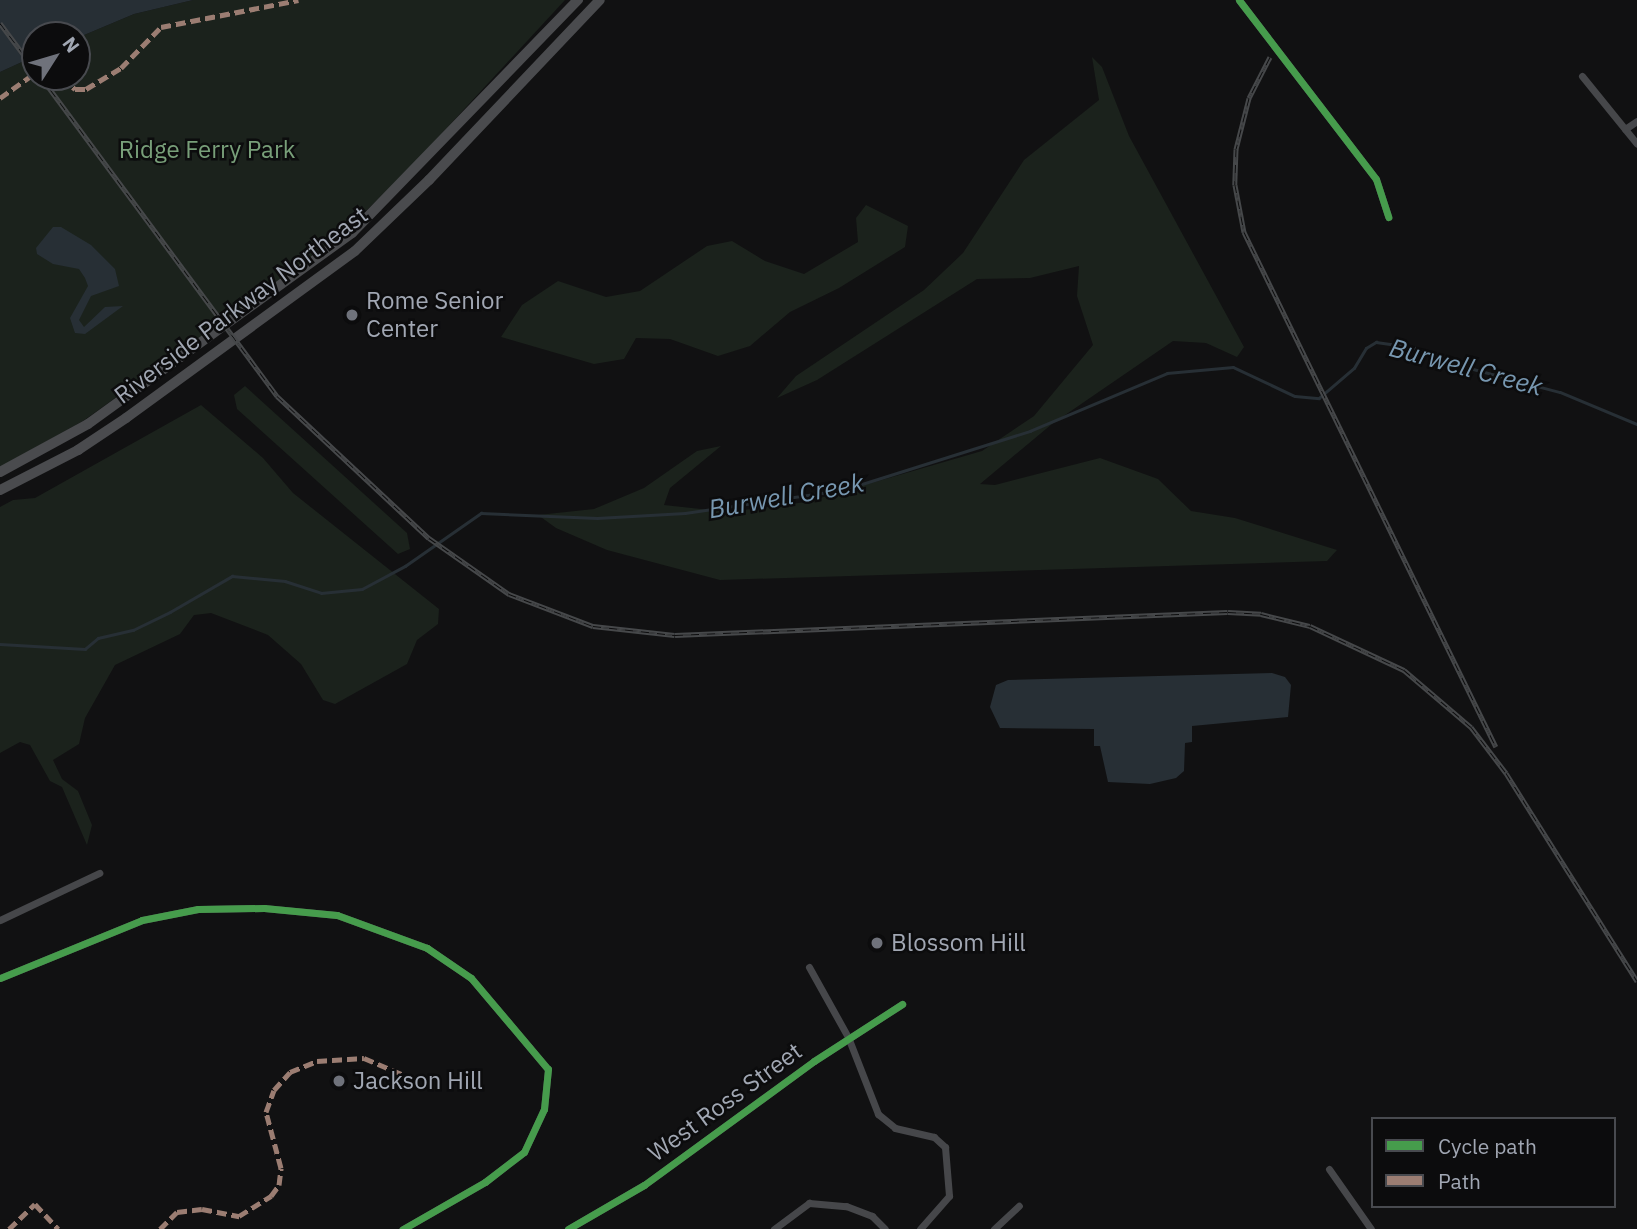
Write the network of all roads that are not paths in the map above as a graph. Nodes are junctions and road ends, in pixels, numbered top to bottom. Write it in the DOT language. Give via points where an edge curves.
graph roads {
  1 [pos="578,0"];
  2 [pos="600,0"];
  3 [pos="1239,0"];
  4 [pos="1582,76"];
  5 [pos="1637,121"];
  6 [pos="1625,129"];
  7 [pos="1637,144"];
  8 [pos="1388,217"];
  9 [pos="0,472"];
  10 [pos="0,490"];
  11 [pos="99,873"];
  12 [pos="0,920"];
  13 [pos="809,967"];
  14 [pos="0,978"];
  15 [pos="902,1004"];
  16 [pos="848,1037"];
  17 [pos="1329,1169"];
  18 [pos="1019,1206"];
  19 [pos="403,1229"];
  20 [pos="568,1229"];
  21 [pos="774,1229"];
  22 [pos="885,1229"];
  23 [pos="920,1229"];
  24 [pos="994,1229"];
  25 [pos="1371,1229"];
  1 -- 9 [label="main road, Riverside Parkway Northeast" via="352,233 89,424"];
  2 -- 10 [label="main road, Riverside Parkway Northeast" via="355,251 126,418 78,450"];
  3 -- 8 [label="street" via="1376,179"];
  4 -- 6 [label="street"];
  5 -- 6 [label="street"];
  6 -- 7 [label="street"];
  11 -- 12 [label="street"];
  13 -- 16 [label="street"];
  14 -- 19 [label="street" via="142,920 198,909 264,908 337,915 427,948 471,978 548,1069 544,1109 524,1152 485,1182"];
  15 -- 16 [label="street, West Ross Street"];
  16 -- 20 [label="street, West Ross Street" via="644,1185"];
  16 -- 23 [label="street" via="878,1114 895,1128 934,1137 945,1147 949,1196"];
  17 -- 25 [label="street"];
  18 -- 24 [label="street"];
  21 -- 22 [label="street" via="809,1203 846,1206 872,1216"];
}
